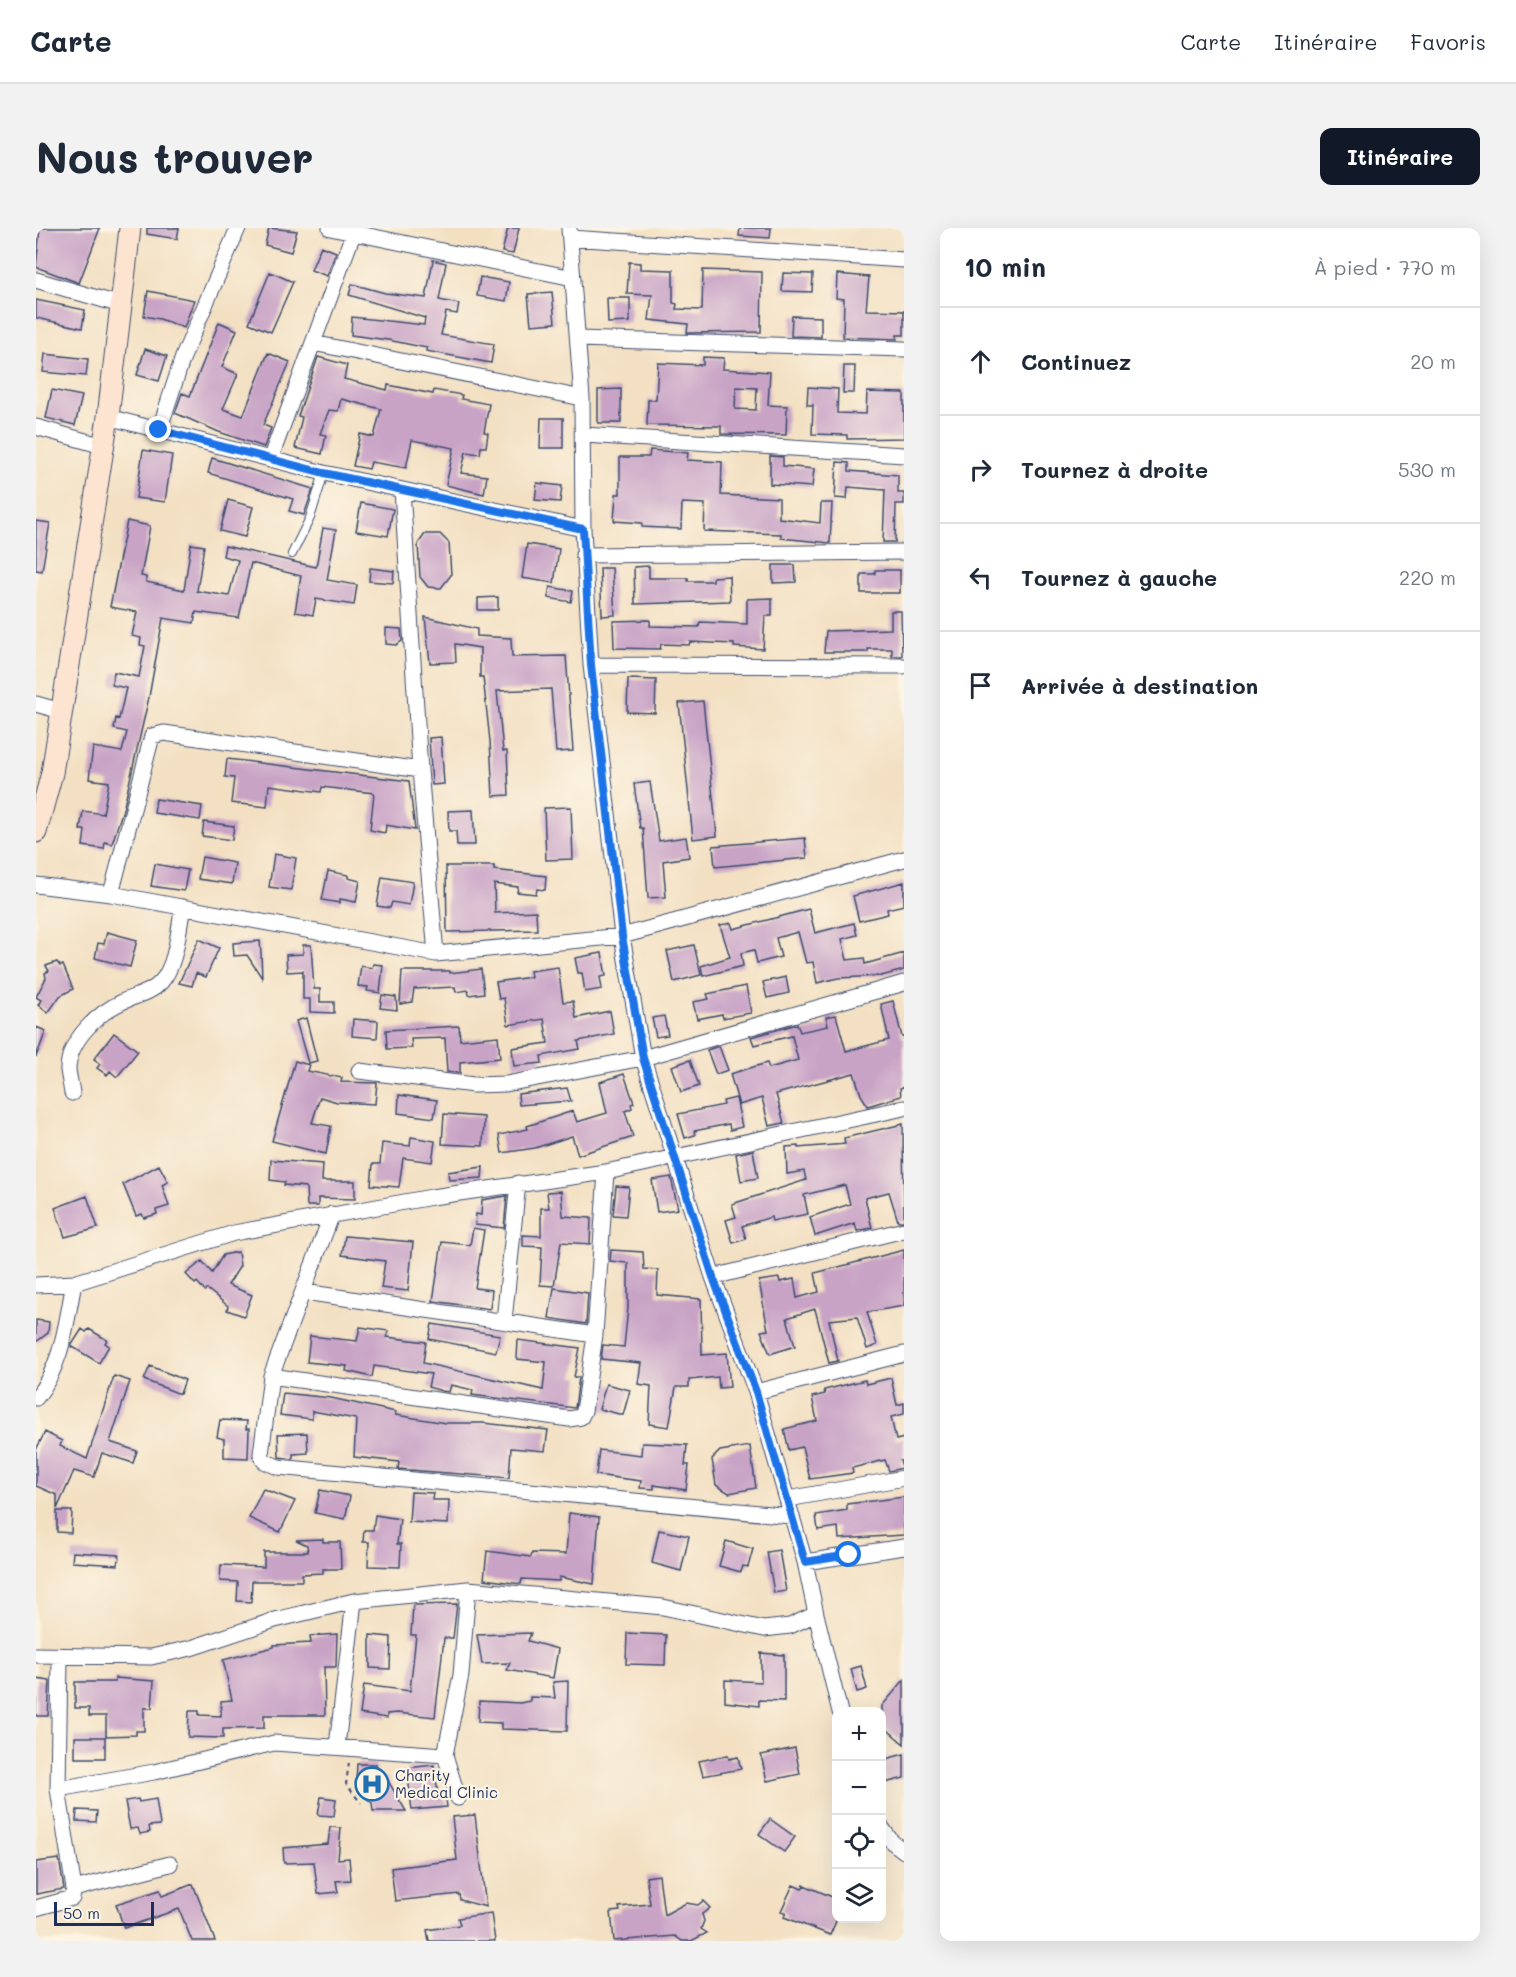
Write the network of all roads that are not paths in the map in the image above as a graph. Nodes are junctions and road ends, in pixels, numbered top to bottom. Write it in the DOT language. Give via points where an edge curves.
graph roads {
  1 [pos="130,228"];
  2 [pos="238,228"];
  3 [pos="330,228"];
  4 [pos="570,233"];
  5 [pos="353,234"];
  6 [pos="904,260"];
  7 [pos="573,278"];
  8 [pos="36,280"];
  9 [pos="121,305"];
  10 [pos="578,339"];
  11 [pos="313,343"];
  12 [pos="904,349"];
  13 [pos="582,398"];
  14 [pos="108,417"];
  15 [pos="36,428"];
  16 [pos="159,430"];
  17 [pos="584,435"];
  18 [pos="103,446"];
  19 [pos="904,455"];
  20 [pos="270,460"];
  21 [pos="324,473"];
  22 [pos="402,490"];
  23 [pos="583,529"];
  24 [pos="904,552"];
  25 [pos="292,554"];
  26 [pos="584,555"];
  27 [pos="591,665"];
  28 [pos="904,666"];
  29 [pos="36,704"];
  30 [pos="61,711"];
  31 [pos="420,770"];
  32 [pos="36,832"];
  33 [pos="904,859"];
  34 [pos="36,885"];
  35 [pos="111,894"];
  36 [pos="183,907"];
  37 [pos="622,936"];
  38 [pos="436,954"];
  39 [pos="904,983"];
  40 [pos="643,1058"];
  41 [pos="359,1071"];
  42 [pos="72,1093"];
  43 [pos="904,1108"];
  44 [pos="673,1158"];
  45 [pos="606,1172"];
  46 [pos="518,1183"];
  47 [pos="333,1214"];
  48 [pos="904,1230"];
  49 [pos="713,1277"];
  50 [pos="74,1282"];
  51 [pos="36,1286"];
  52 [pos="304,1292"];
  53 [pos="504,1322"];
  54 [pos="595,1335"];
  55 [pos="904,1354"];
  56 [pos="271,1376"];
  57 [pos="756,1392"];
  58 [pos="36,1398"];
  59 [pos="904,1478"];
  60 [pos="788,1500"];
  61 [pos="791,1516"];
  62 [pos="904,1547"];
  63 [pos="805,1562"];
  64 [pos="468,1590"];
  65 [pos="354,1601"];
  66 [pos="816,1614"];
  67 [pos="36,1655"];
  68 [pos="60,1657"];
  69 [pos="839,1707"];
  70 [pos="337,1746"];
  71 [pos="445,1755"];
  72 [pos="58,1789"];
  73 [pos="458,1798"];
  74 [pos="886,1834"];
  75 [pos="904,1851"];
  76 [pos="170,1864"];
  77 [pos="74,1889"];
  78 [pos="36,1908"];
  1 -- 9 [label="street"];
  2 -- 16 [label="street" via="183,357"];
  3 -- 5 [label="street"];
  4 -- 6 [label="street"];
  4 -- 7 [label="street"];
  5 -- 7 [label="street"];
  5 -- 11 [label="street"];
  7 -- 10 [label="street"];
  8 -- 9 [label="street"];
  9 -- 14 [label="street"];
  10 -- 12 [label="street"];
  10 -- 13 [label="street"];
  11 -- 13 [label="street"];
  11 -- 20 [label="street"];
  13 -- 17 [label="street"];
  14 -- 16 [label="street"];
  14 -- 18 [label="street"];
  15 -- 18 [label="street"];
  16 -- 20 [label="street"];
  17 -- 19 [label="street"];
  17 -- 23 [label="street"];
  18 -- 30 [label="street"];
  20 -- 21 [label="street"];
  21 -- 22 [label="street"];
  21 -- 25 [label="lane" via="310,518"];
  22 -- 23 [label="street"];
  22 -- 31 [label="street"];
  23 -- 26 [label="street"];
  24 -- 26 [label="street"];
  26 -- 27 [label="street"];
  27 -- 28 [label="street"];
  27 -- 37 [label="street"];
  29 -- 30 [label="street"];
  30 -- 32 [label="street" via="52,773"];
  31 -- 35 [label="street" via="164,733 152,736"];
  31 -- 38 [label="street"];
  33 -- 37 [label="street"];
  34 -- 35 [label="street"];
  35 -- 36 [label="street"];
  36 -- 38 [label="street"];
  36 -- 42 [label="street" via="172,962 162,981 91,1022 72,1052 68,1069"];
  37 -- 38 [label="street"];
  37 -- 40 [label="street"];
  39 -- 40 [label="street"];
  40 -- 41 [label="street" via="506,1084 474,1085"];
  40 -- 44 [label="street"];
  43 -- 44 [label="street"];
  44 -- 45 [label="street"];
  44 -- 49 [label="street"];
  45 -- 46 [label="street"];
  45 -- 54 [label="street"];
  46 -- 47 [label="street"];
  46 -- 53 [label="street"];
  47 -- 50 [label="street" via="234,1233"];
  47 -- 52 [label="street"];
  48 -- 49 [label="street"];
  49 -- 57 [label="street"];
  50 -- 51 [label="street"];
  50 -- 58 [label="street" via="58,1360"];
  52 -- 53 [label="street"];
  52 -- 56 [label="street"];
  53 -- 54 [label="street"];
  54 -- 56 [label="street" via="581,1418"];
  55 -- 57 [label="street"];
  56 -- 61 [label="street" via="261,1454 264,1461 278,1467"];
  57 -- 60 [label="street"];
  59 -- 60 [label="street"];
  60 -- 61 [label="street"];
  61 -- 63 [label="street"];
  62 -- 63 [label="street"];
  63 -- 66 [label="street"];
  64 -- 65 [label="street"];
  64 -- 66 [label="street" via="663,1607 764,1629 790,1626"];
  64 -- 71 [label="street" via="461,1675"];
  65 -- 68 [label="street" via="151,1657"];
  65 -- 70 [label="street"];
  66 -- 69 [label="street"];
  67 -- 68 [label="street"];
  68 -- 72 [label="street"];
  70 -- 71 [label="street"];
  70 -- 72 [label="street" via="274,1743 154,1772"];
  71 -- 73 [label="street"];
  72 -- 77 [label="street"];
  74 -- 75 [label="street"];
  76 -- 77 [label="street"];
  77 -- 78 [label="street" via="72,1898"];
}
